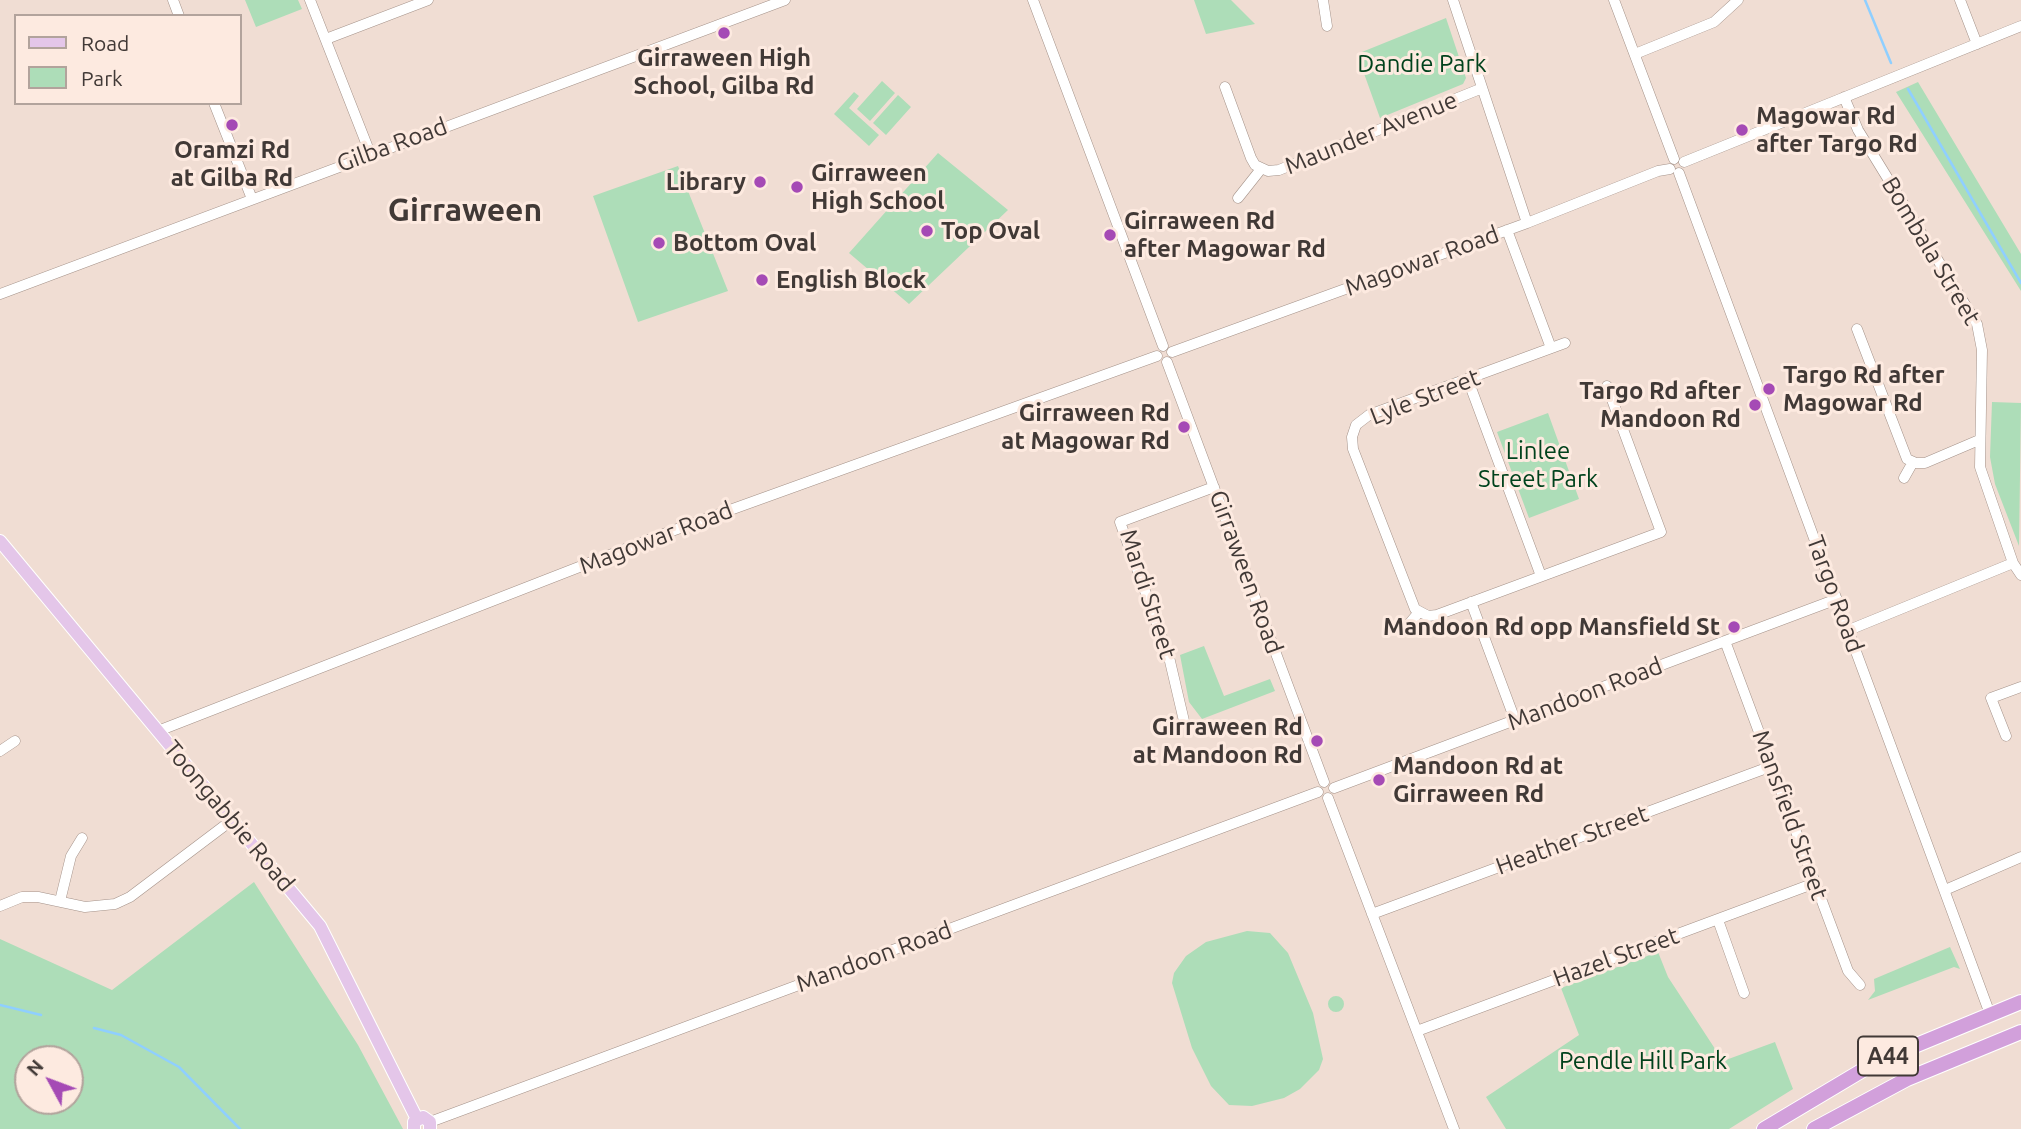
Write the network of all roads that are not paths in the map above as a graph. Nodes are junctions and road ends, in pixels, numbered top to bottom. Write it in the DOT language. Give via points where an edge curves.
graph roads {
  1 [pos="310,0"];
  2 [pos="428,0"];
  3 [pos="785,0"];
  4 [pos="1033,0"];
  5 [pos="1323,0"];
  6 [pos="1453,0"];
  7 [pos="1614,0"];
  8 [pos="1738,0"];
  9 [pos="1960,0"];
  10 [pos="1327,26"];
  11 [pos="2021,26"];
  12 [pos="326,39"];
  13 [pos="1977,44"];
  14 [pos="1635,54"];
  15 [pos="1225,87"];
  16 [pos="1480,89"];
  17 [pos="1844,97"];
  18 [pos="215,105"];
  19 [pos="370,153"];
  20 [pos="1674,167"];
  21 [pos="1261,169"];
  22 [pos="1238,198"];
  23 [pos="252,199"];
  24 [pos="1527,223"];
  25 [pos="1507,230"];
  26 [pos="0,294"];
  27 [pos="1857,329"];
  28 [pos="1565,343"];
  29 [pos="1551,348"];
  30 [pos="1168,349"];
  31 [pos="1162,359"];
  32 [pos="1468,380"];
  33 [pos="1607,386"];
  34 [pos="1979,440"];
  35 [pos="1913,462"];
  36 [pos="1905,478"];
  37 [pos="1214,487"];
  38 [pos="0,541"];
  39 [pos="2013,563"];
  40 [pos="2021,575"];
  41 [pos="1541,576"];
  42 [pos="1837,599"];
  43 [pos="1471,602"];
  44 [pos="1419,612"];
  45 [pos="1409,624"];
  46 [pos="1849,630"];
  47 [pos="1725,641"];
  48 [pos="2021,687"];
  49 [pos="1184,720"];
  50 [pos="1515,720"];
  51 [pos="158,730"];
  52 [pos="2006,736"];
  53 [pos="15,741"];
  54 [pos="0,751"];
  55 [pos="1772,766"];
  56 [pos="1325,787"];
  57 [pos="232,820"];
  58 [pos="82,838"];
  59 [pos="2021,857"];
  60 [pos="1815,883"];
  61 [pos="1945,890"];
  62 [pos="60,901"];
  63 [pos="0,906"];
  64 [pos="1372,914"];
  65 [pos="1718,920"];
  66 [pos="1860,985"];
  67 [pos="1744,993"];
  68 [pos="2021,1002"];
  69 [pos="1990,1014"];
  70 [pos="1417,1031"];
  71 [pos="2021,1032"];
  72 [pos="423,1125"];
  73 [pos="1454,1129"];
  74 [pos="1764,1129"];
  75 [pos="1814,1129"];
  1 -- 12 [label="street"];
  2 -- 12 [label="street"];
  3 -- 19 [label="street, Gilba Road"];
  4 -- 30 [label="street"];
  5 -- 10 [label="street"];
  6 -- 16 [label="street, Maunder Avenue"];
  7 -- 14 [label="street, Targo Road"];
  8 -- 14 [label="street" via="1714,22"];
  9 -- 13 [label="street"];
  11 -- 13 [label="street"];
  12 -- 19 [label="street"];
  13 -- 17 [label="street"];
  14 -- 20 [label="street, Targo Road"];
  15 -- 21 [label="street, Maunder Avenue" via="1251,158"];
  16 -- 21 [label="street, Maunder Avenue" via="1279,170"];
  16 -- 24 [label="street, Maunder Avenue"];
  17 -- 20 [label="street" via="1684,162 1685,167"];
  17 -- 34 [label="street, Bombala Street" via="1858,130 1975,319 1982,350"];
  18 -- 23 [label="street"];
  19 -- 23 [label="street, Gilba Road"];
  20 -- 24 [label="street, Magowar Road"];
  20 -- 42 [label="street, Targo Road"];
  21 -- 22 [label="street, Maunder Avenue"];
  23 -- 26 [label="street, Gilba Road"];
  24 -- 25 [label="street, Magowar Road"];
  25 -- 29 [label="street"];
  25 -- 30 [label="street, Magowar Road"];
  27 -- 35 [label="street" via="1902,450"];
  28 -- 29 [label="street, Lyle Street"];
  29 -- 32 [label="street, Lyle Street"];
  30 -- 31 [label="street"];
  31 -- 37 [label="street, Girraween Road"];
  31 -- 51 [label="street, Magowar Road" via="669,532"];
  32 -- 41 [label="street"];
  32 -- 44 [label="street, Lyle Street" via="1369,415 1353,432 1353,449 1410,602"];
  33 -- 41 [label="street" via="1661,532"];
  34 -- 35 [label="street" via="1924,463"];
  34 -- 39 [label="street, Bombala Street" via="1984,485"];
  35 -- 36 [label="street"];
  37 -- 49 [label="street, Mardi Street" via="1120,522 1169,657"];
  37 -- 56 [label="street, Girraween Road"];
  38 -- 51 [label="main road, Toongabbie Road"];
  39 -- 40 [label="street, Bombala Street"];
  39 -- 46 [label="street"];
  41 -- 43 [label="street"];
  42 -- 46 [label="street, Targo Road"];
  42 -- 47 [label="street, Mandoon Road"];
  43 -- 44 [label="street" via="1432,616"];
  43 -- 50 [label="street"];
  44 -- 45 [label="street"];
  46 -- 61 [label="street, Targo Road"];
  47 -- 50 [label="street, Mandoon Road"];
  47 -- 55 [label="street, Mansfield Street"];
  48 -- 52 [label="street" via="1991,698"];
  50 -- 56 [label="street, Mandoon Road"];
  51 -- 57 [label="main road, Toongabbie Road"];
  53 -- 54 [label="street"];
  55 -- 60 [label="street, Mansfield Street"];
  55 -- 64 [label="street, Heather Street"];
  56 -- 64 [label="street"];
  56 -- 72 [label="street, Mandoon Road"];
  57 -- 62 [label="street" via="130,897 99,907"];
  57 -- 72 [label="main road, Toongabbie Road" via="320,926"];
  58 -- 62 [label="street" via="72,856"];
  59 -- 61 [label="street"];
  60 -- 65 [label="street, Hazel Street"];
  60 -- 66 [label="street, Mansfield Street" via="1848,971"];
  61 -- 69 [label="street, Targo Road"];
  62 -- 63 [label="street" via="22,897"];
  64 -- 70 [label="street"];
  65 -- 67 [label="street"];
  65 -- 70 [label="street, Hazel Street"];
  68 -- 69 [label="highway, A44"];
  69 -- 74 [label="highway, A44" via="1878,1061"];
  70 -- 73 [label="street"];
  71 -- 75 [label="highway, A44" via="1907,1079"];
}
